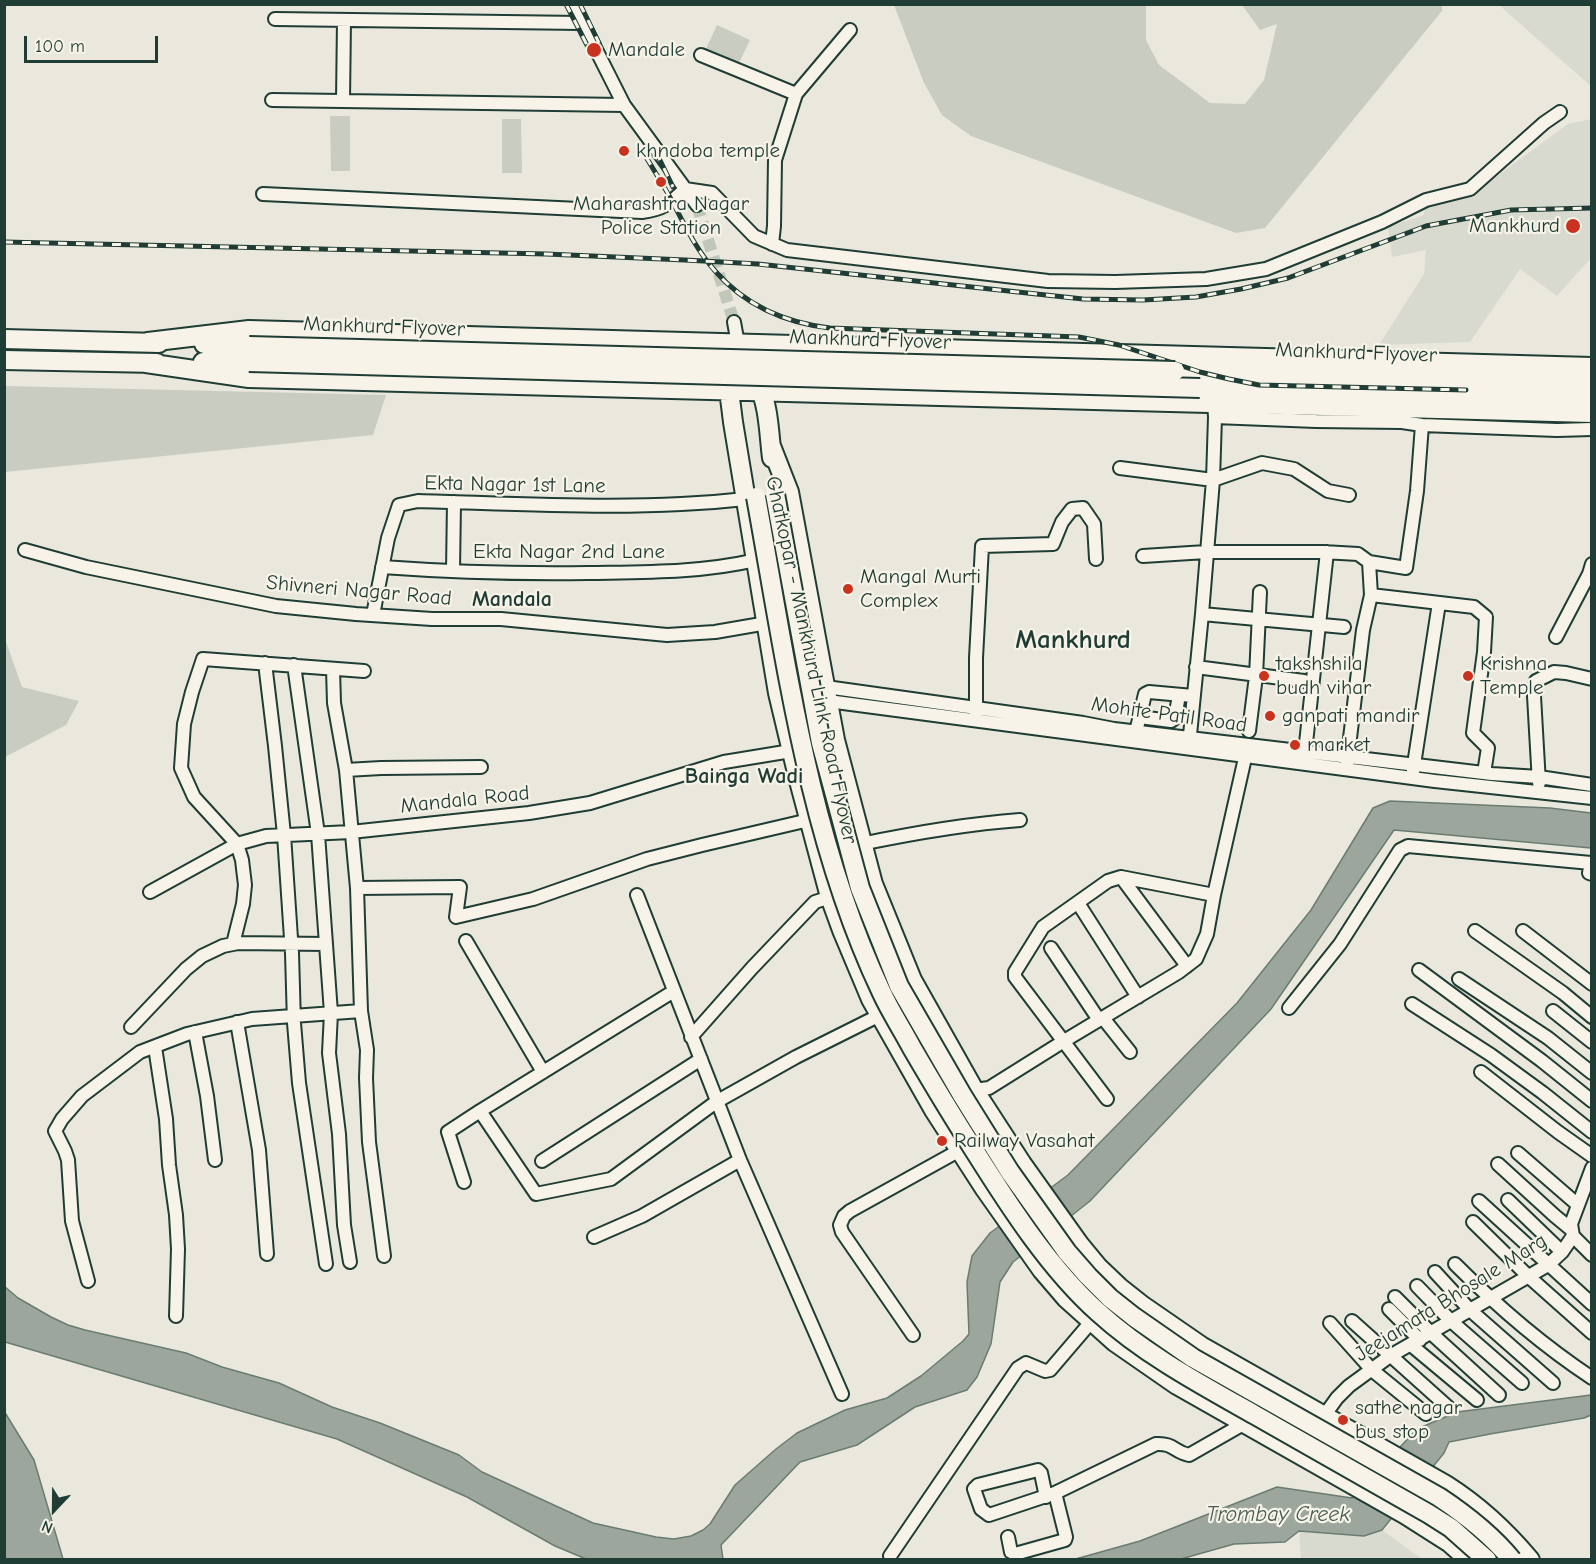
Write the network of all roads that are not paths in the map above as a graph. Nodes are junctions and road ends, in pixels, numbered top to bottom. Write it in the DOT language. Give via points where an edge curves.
graph roads {
  1 [pos="573,4"];
  2 [pos="275,18"];
  3 [pos="344,20"];
  4 [pos="581,23"];
  5 [pos="850,30"];
  6 [pos="701,55"];
  7 [pos="796,94"];
  8 [pos="272,100"];
  9 [pos="343,101"];
  10 [pos="624,105"];
  11 [pos="1560,112"];
  12 [pos="685,189"];
  13 [pos="263,194"];
  14 [pos="697,205"];
  15 [pos="772,244"];
  16 [pos="734,322"];
  17 [pos="4,339"];
  18 [pos="148,342"];
  19 [pos="738,344"];
  20 [pos="249,354"];
  21 [pos="4,360"];
  22 [pos="146,363"];
  23 [pos="1592,367"];
  24 [pos="1592,382"];
  25 [pos="729,390"];
  26 [pos="762,391"];
  27 [pos="797,392"];
  28 [pos="1592,398"];
  29 [pos="1206,403"];
  30 [pos="1592,413"];
  31 [pos="1404,415"];
  32 [pos="769,423"];
  33 [pos="1422,425"];
  34 [pos="1592,429"];
  35 [pos="771,446"];
  36 [pos="1120,468"];
  37 [pos="1213,480"];
  38 [pos="1349,495"];
  39 [pos="751,498"];
  40 [pos="454,502"];
  41 [pos="25,550"];
  42 [pos="1206,552"];
  43 [pos="1327,552"];
  44 [pos="1143,556"];
  45 [pos="1096,559"];
  46 [pos="756,560"];
  47 [pos="1369,562"];
  48 [pos="1592,564"];
  49 [pos="382,567"];
  50 [pos="453,571"];
  51 [pos="1260,592"];
  52 [pos="1371,595"];
  53 [pos="1438,603"];
  54 [pos="1202,614"];
  55 [pos="373,615"];
  56 [pos="1258,619"];
  57 [pos="767,623"];
  58 [pos="1319,625"];
  59 [pos="1344,627"];
  60 [pos="1556,637"];
  61 [pos="265,663"];
  62 [pos="294,665"];
  63 [pos="1196,668"];
  64 [pos="333,669"];
  65 [pos="364,671"];
  66 [pos="1256,676"];
  67 [pos="1592,679"];
  68 [pos="1304,681"];
  69 [pos="827,694"];
  70 [pos="1179,695"];
  71 [pos="1193,696"];
  72 [pos="780,699"];
  73 [pos="976,715"];
  74 [pos="1139,717"];
  75 [pos="1249,731"];
  76 [pos="1136,732"];
  77 [pos="1121,735"];
  78 [pos="1189,743"];
  79 [pos="791,751"];
  80 [pos="1247,751"];
  81 [pos="1305,752"];
  82 [pos="1347,763"];
  83 [pos="1414,765"];
  84 [pos="481,767"];
  85 [pos="1442,768"];
  86 [pos="346,770"];
  87 [pos="1484,773"];
  88 [pos="1539,777"];
  89 [pos="1413,778"];
  90 [pos="1441,782"];
  91 [pos="1592,785"];
  92 [pos="1538,792"];
  93 [pos="1592,798"];
  94 [pos="809,820"];
  95 [pos="1020,820"];
  96 [pos="351,832"];
  97 [pos="318,834"];
  98 [pos="284,835"];
  99 [pos="237,844"];
  100 [pos="861,844"];
  101 [pos="1592,874"];
  102 [pos="1121,877"];
  103 [pos="357,888"];
  104 [pos="150,892"];
  105 [pos="637,895"];
  106 [pos="1214,895"];
  107 [pos="830,897"];
  108 [pos="1078,903"];
  109 [pos="1474,931"];
  110 [pos="1523,931"];
  111 [pos="466,941"];
  112 [pos="233,944"];
  113 [pos="291,944"];
  114 [pos="326,944"];
  115 [pos="1051,948"];
  116 [pos="1187,966"];
  117 [pos="1419,970"];
  118 [pos="1459,979"];
  119 [pos="1592,984"];
  120 [pos="674,990"];
  121 [pos="1138,997"];
  122 [pos="1412,1004"];
  123 [pos="1288,1008"];
  124 [pos="361,1011"];
  125 [pos="1553,1011"];
  126 [pos="331,1013"];
  127 [pos="294,1015"];
  128 [pos="880,1015"];
  129 [pos="1592,1017"];
  130 [pos="1101,1019"];
  131 [pos="237,1022"];
  132 [pos="131,1027"];
  133 [pos="195,1032"];
  134 [pos="691,1037"];
  135 [pos="1064,1041"];
  136 [pos="1592,1042"];
  137 [pos="155,1047"];
  138 [pos="1130,1052"];
  139 [pos="701,1059"];
  140 [pos="543,1072"];
  141 [pos="1481,1072"];
  142 [pos="1592,1073"];
  143 [pos="974,1090"];
  144 [pos="1107,1099"];
  145 [pos="1592,1101"];
  146 [pos="718,1105"];
  147 [pos="934,1110"];
  148 [pos="480,1111"];
  149 [pos="1592,1132"];
  150 [pos="960,1150"];
  151 [pos="1518,1154"];
  152 [pos="1592,1156"];
  153 [pos="215,1160"];
  154 [pos="740,1160"];
  155 [pos="542,1161"];
  156 [pos="1498,1164"];
  157 [pos="1590,1177"];
  158 [pos="464,1182"];
  159 [pos="1508,1200"];
  160 [pos="1479,1201"];
  161 [pos="1578,1204"];
  162 [pos="1473,1222"];
  163 [pos="1573,1233"];
  164 [pos="594,1237"];
  165 [pos="1562,1252"];
  166 [pos="267,1254"];
  167 [pos="1592,1255"];
  168 [pos="384,1256"];
  169 [pos="350,1262"];
  170 [pos="1455,1263"];
  171 [pos="326,1264"];
  172 [pos="1548,1264"];
  173 [pos="1435,1272"];
  174 [pos="1528,1276"];
  175 [pos="88,1281"];
  176 [pos="1417,1286"];
  177 [pos="1489,1299"];
  178 [pos="1592,1304"];
  179 [pos="1470,1310"];
  180 [pos="176,1316"];
  181 [pos="1352,1321"];
  182 [pos="1451,1321"];
  183 [pos="1090,1322"];
  184 [pos="1330,1323"];
  185 [pos="1431,1333"];
  186 [pos="1592,1333"];
  187 [pos="913,1335"];
  188 [pos="1416,1343"];
  189 [pos="1201,1346"];
  190 [pos="1390,1356"];
  191 [pos="1372,1370"];
  192 [pos="1592,1378"];
  193 [pos="1522,1383"];
  194 [pos="1553,1383"];
  195 [pos="1178,1385"];
  196 [pos="842,1394"];
  197 [pos="1499,1395"];
  198 [pos="1477,1400"];
  199 [pos="1449,1408"];
  200 [pos="1426,1414"];
  201 [pos="1324,1416"];
  202 [pos="1245,1423"];
  203 [pos="1050,1495"];
  204 [pos="1008,1537"];
  205 [pos="890,1556"];
  206 [pos="1470,1560"];
  207 [pos="1487,1560"];
  208 [pos="1512,1560"];
  209 [pos="1530,1560"];
  1 -- 4 [label="street"];
  2 -- 3 [label="street"];
  3 -- 4 [label="street"];
  3 -- 9 [label="street"];
  4 -- 10 [label="street"];
  5 -- 7 [label="street"];
  6 -- 7 [label="street"];
  7 -- 15 [label="street" via="775,160"];
  8 -- 9 [label="street"];
  9 -- 10 [label="street"];
  10 -- 12 [label="street"];
  11 -- 15 [label="street" via="1470,189 1426,200 1276,265 1246,273 1206,279 1048,281 787,250"];
  12 -- 13 [label="street" via="668,205 642,212"];
  12 -- 14 [label="street"];
  12 -- 15 [label="street" via="712,193 754,236"];
  16 -- 19 [label="street"];
  17 -- 18 [label="highway"];
  18 -- 19 [label="highway" via="249,330"];
  18 -- 20 [label="highway, Mankhurd Flyover"];
  19 -- 23 [label="highway"];
  19 -- 25 [label="highway, Ghatkopar - Mankhurd Link Road Flyover"];
  19 -- 26 [label="highway, Ghatkopar - Mankhurd Link Road Flyover"];
  20 -- 22 [label="highway, Mankhurd Flyover"];
  20 -- 24 [label="highway, Mankhurd Flyover, bridge"];
  20 -- 29 [label="highway, Mankhurd Flyover, bridge"];
  21 -- 22 [label="highway"];
  22 -- 25 [label="highway" via="249,378"];
  25 -- 26 [label="highway"];
  25 -- 39 [label="highway, Ghatkopar - Mankhurd Link Road Flyover" via="738,451"];
  26 -- 27 [label="highway"];
  26 -- 32 [label="highway, Ghatkopar - Mankhurd Link Road Flyover"];
  27 -- 29 [label="highway"];
  27 -- 32 [label="highway"];
  28 -- 29 [label="highway, Mankhurd Flyover" via="1253,389"];
  29 -- 31 [label="highway"];
  29 -- 37 [label="street"];
  30 -- 31 [label="highway"];
  31 -- 33 [label="street"];
  32 -- 35 [label="highway, Ghatkopar - Mankhurd Link Road Flyover"];
  33 -- 34 [label="street"];
  33 -- 47 [label="street" via="1406,568"];
  35 -- 69 [label="highway" via="789,492"];
  35 -- 208 [label="highway, Ghatkopar - Mankhurd Link Road Flyover, bridge" via="775,494 821,743 860,888 899,986 1010,1172 1067,1252 1110,1298 1134,1317 1193,1358 1439,1497 1484,1530"];
  36 -- 37 [label="street"];
  37 -- 38 [label="street" via="1262,463 1294,469 1328,491"];
  37 -- 42 [label="street"];
  39 -- 40 [label="street, Ekta Nagar 1st Lane" via="669,505"];
  39 -- 46 [label="highway"];
  39 -- 207 [label="highway, Ghatkopar - Mankhurd Link Road Flyover, bridge" via="803,748 841,894 882,994 994,1183 1051,1263 1122,1332 1184,1375 1430,1514"];
  40 -- 49 [label="street, Ekta Nagar 1st Lane" via="399,505"];
  40 -- 50 [label="street"];
  41 -- 55 [label="street, Shivneri Nagar Road" via="86,567 276,606"];
  42 -- 43 [label="street"];
  42 -- 44 [label="street"];
  42 -- 54 [label="street"];
  43 -- 47 [label="street" via="1358,554"];
  43 -- 58 [label="street"];
  45 -- 73 [label="street" via="1094,524 1083,508 1072,509 1053,544 982,546"];
  46 -- 50 [label="street, Ekta Nagar 2nd Lane" via="693,571"];
  46 -- 57 [label="highway"];
  47 -- 52 [label="street"];
  48 -- 60 [label="street"];
  49 -- 50 [label="street, Ekta Nagar 2nd Lane"];
  49 -- 55 [label="street, Ekta Nagar 1st Lane"];
  51 -- 56 [label="street"];
  52 -- 53 [label="street"];
  52 -- 82 [label="street"];
  53 -- 83 [label="street"];
  53 -- 87 [label="street" via="1474,607 1486,617 1473,733 1488,748"];
  54 -- 56 [label="street"];
  54 -- 63 [label="street"];
  55 -- 57 [label="street, Shivneri Nagar Road" via="501,619 667,635"];
  56 -- 58 [label="street"];
  56 -- 66 [label="street"];
  57 -- 72 [label="highway"];
  58 -- 59 [label="street"];
  58 -- 81 [label="street"];
  61 -- 62 [label="street"];
  61 -- 98 [label="street"];
  61 -- 99 [label="street" via="203,659 184,724 181,768 185,778 194,797"];
  62 -- 64 [label="street"];
  62 -- 97 [label="street"];
  63 -- 66 [label="street"];
  63 -- 71 [label="street"];
  64 -- 65 [label="street"];
  64 -- 86 [label="street" via="334,704"];
  66 -- 68 [label="street"];
  66 -- 75 [label="street"];
  67 -- 88 [label="street" via="1554,672 1536,681"];
  69 -- 72 [label="street, Mohite Patil Road"];
  69 -- 73 [label="street, Mohite Patil Road"];
  69 -- 100 [label="highway"];
  70 -- 71 [label="street"];
  70 -- 74 [label="street" via="1145,694"];
  70 -- 74 [label="street" via="1171,721"];
  71 -- 78 [label="street"];
  72 -- 79 [label="highway"];
  73 -- 77 [label="street, Mohite Patil Road" via="1034,723 1083,723"];
  74 -- 76 [label="street"];
  76 -- 77 [label="street, Mohite Patil Road"];
  76 -- 78 [label="street, Mohite Patil Road"];
  77 -- 78 [label="street"];
  78 -- 80 [label="street, Mohite Patil Road"];
  79 -- 94 [label="highway"];
  79 -- 96 [label="street, Mandala Road" via="724,762 590,803"];
  80 -- 81 [label="street, Mohite Patil Road"];
  80 -- 82 [label="street"];
  80 -- 106 [label="street"];
  81 -- 82 [label="street, Mohite Patil Road"];
  82 -- 83 [label="street, Mohite Patil Road"];
  82 -- 89 [label="street"];
  83 -- 85 [label="street, Mohite Patil Road"];
  83 -- 89 [label="street"];
  84 -- 86 [label="street"];
  85 -- 87 [label="street, Mohite Patil Road"];
  85 -- 90 [label="street"];
  86 -- 96 [label="street"];
  87 -- 88 [label="street, Mohite Patil Road"];
  88 -- 91 [label="street, Mohite Patil Road"];
  88 -- 92 [label="street"];
  89 -- 90 [label="street"];
  90 -- 92 [label="street"];
  92 -- 93 [label="street"];
  94 -- 103 [label="street" via="702,844 533,899 456,917 460,887"];
  94 -- 107 [label="highway"];
  95 -- 100 [label="street" via="984,822"];
  96 -- 97 [label="street, Mandala Road"];
  96 -- 103 [label="street"];
  97 -- 98 [label="street, Mandala Road"];
  97 -- 114 [label="street"];
  98 -- 99 [label="street, Mandala Road"];
  98 -- 113 [label="street"];
  99 -- 104 [label="street, Mandala Road"];
  99 -- 112 [label="street" via="245,885"];
  100 -- 143 [label="highway" via="912,980"];
  101 -- 123 [label="street" via="1591,863 1408,846 1400,850 1340,944"];
  102 -- 106 [label="street"];
  102 -- 108 [label="street" via="1108,881"];
  102 -- 116 [label="street"];
  103 -- 124 [label="street"];
  105 -- 120 [label="street"];
  106 -- 116 [label="street" via="1207,934 1196,959"];
  107 -- 128 [label="highway"];
  107 -- 134 [label="street" via="815,902"];
  108 -- 121 [label="street"];
  108 -- 135 [label="street" via="1043,927 1015,972"];
  109 -- 129 [label="street"];
  110 -- 119 [label="street"];
  111 -- 140 [label="street"];
  112 -- 113 [label="street"];
  112 -- 132 [label="street" via="202,956 186,969"];
  113 -- 114 [label="street"];
  113 -- 127 [label="street"];
  114 -- 126 [label="street"];
  115 -- 130 [label="street"];
  116 -- 121 [label="street"];
  117 -- 145 [label="street"];
  118 -- 142 [label="street" via="1548,1038"];
  120 -- 134 [label="street"];
  120 -- 140 [label="street"];
  121 -- 130 [label="street"];
  122 -- 149 [label="street" via="1500,1061"];
  124 -- 126 [label="street"];
  124 -- 168 [label="street" via="367,1050 370,1150"];
  125 -- 136 [label="street"];
  126 -- 127 [label="street"];
  126 -- 169 [label="street" via="329,1053"];
  127 -- 131 [label="street"];
  127 -- 171 [label="street" via="299,1083"];
  128 -- 146 [label="street" via="796,1057"];
  128 -- 147 [label="highway"];
  130 -- 135 [label="street"];
  130 -- 138 [label="street"];
  131 -- 133 [label="street"];
  131 -- 166 [label="street" via="259,1150"];
  133 -- 137 [label="street"];
  133 -- 153 [label="street"];
  134 -- 139 [label="street"];
  135 -- 143 [label="street" via="989,1088"];
  135 -- 144 [label="street"];
  137 -- 175 [label="street" via="140,1052 82,1096 55,1131 68,1160 72,1221"];
  137 -- 180 [label="street" via="178,1239"];
  139 -- 146 [label="street"];
  139 -- 155 [label="street"];
  140 -- 148 [label="street"];
  141 -- 152 [label="street"];
  143 -- 147 [label="street"];
  143 -- 189 [label="highway" via="1022,1164 1098,1267 1143,1306"];
  146 -- 148 [label="street" via="611,1179 536,1194"];
  146 -- 154 [label="street"];
  147 -- 150 [label="highway"];
  148 -- 158 [label="street" via="448,1132"];
  150 -- 183 [label="highway" via="1042,1269"];
  150 -- 187 [label="street" via="850,1212 840,1225"];
  151 -- 161 [label="street"];
  154 -- 164 [label="street" via="642,1216"];
  154 -- 196 [label="street"];
  156 -- 163 [label="street"];
  157 -- 161 [label="street, Jeejamata Bhosale Marg"];
  159 -- 165 [label="street"];
  160 -- 172 [label="street"];
  161 -- 163 [label="street, Jeejamata Bhosale Marg" via="1571,1224"];
  162 -- 174 [label="street"];
  163 -- 165 [label="street, Jeejamata Bhosale Marg"];
  163 -- 167 [label="street"];
  165 -- 172 [label="street, Jeejamata Bhosale Marg"];
  170 -- 177 [label="street"];
  172 -- 174 [label="street, Jeejamata Bhosale Marg"];
  172 -- 178 [label="street"];
  173 -- 179 [label="street"];
  174 -- 177 [label="street, Jeejamata Bhosale Marg"];
  174 -- 186 [label="street"];
  176 -- 182 [label="street"];
  177 -- 179 [label="street, Jeejamata Bhosale Marg"];
  177 -- 192 [label="street" via="1559,1357"];
  179 -- 182 [label="street, Jeejamata Bhosale Marg"];
  179 -- 194 [label="street"];
  181 -- 190 [label="street"];
  182 -- 185 [label="street, Jeejamata Bhosale Marg"];
  182 -- 193 [label="street"];
  183 -- 195 [label="highway"];
  183 -- 205 [label="street" via="1050,1370 1026,1363 1018,1368"];
  184 -- 191 [label="street"];
  185 -- 188 [label="street, Jeejamata Bhosale Marg"];
  185 -- 188 [label="street" via="1392,1303"];
  185 -- 197 [label="street"];
  188 -- 190 [label="street, Jeejamata Bhosale Marg"];
  188 -- 198 [label="street"];
  189 -- 195 [label="highway"];
  189 -- 201 [label="highway"];
  190 -- 191 [label="street, Jeejamata Bhosale Marg"];
  190 -- 199 [label="street"];
  191 -- 200 [label="street"];
  191 -- 201 [label="street, Jeejamata Bhosale Marg" via="1349,1386"];
  195 -- 202 [label="highway"];
  201 -- 209 [label="highway" via="1471,1501"];
  202 -- 203 [label="street" via="1189,1455 1166,1443 1156,1444"];
  202 -- 206 [label="highway" via="1406,1515"];
  203 -- 203 [label="street" via="989,1515 981,1509 974,1489 1038,1470"];
  203 -- 204 [label="street" via="1065,1540 1015,1554"];
}
